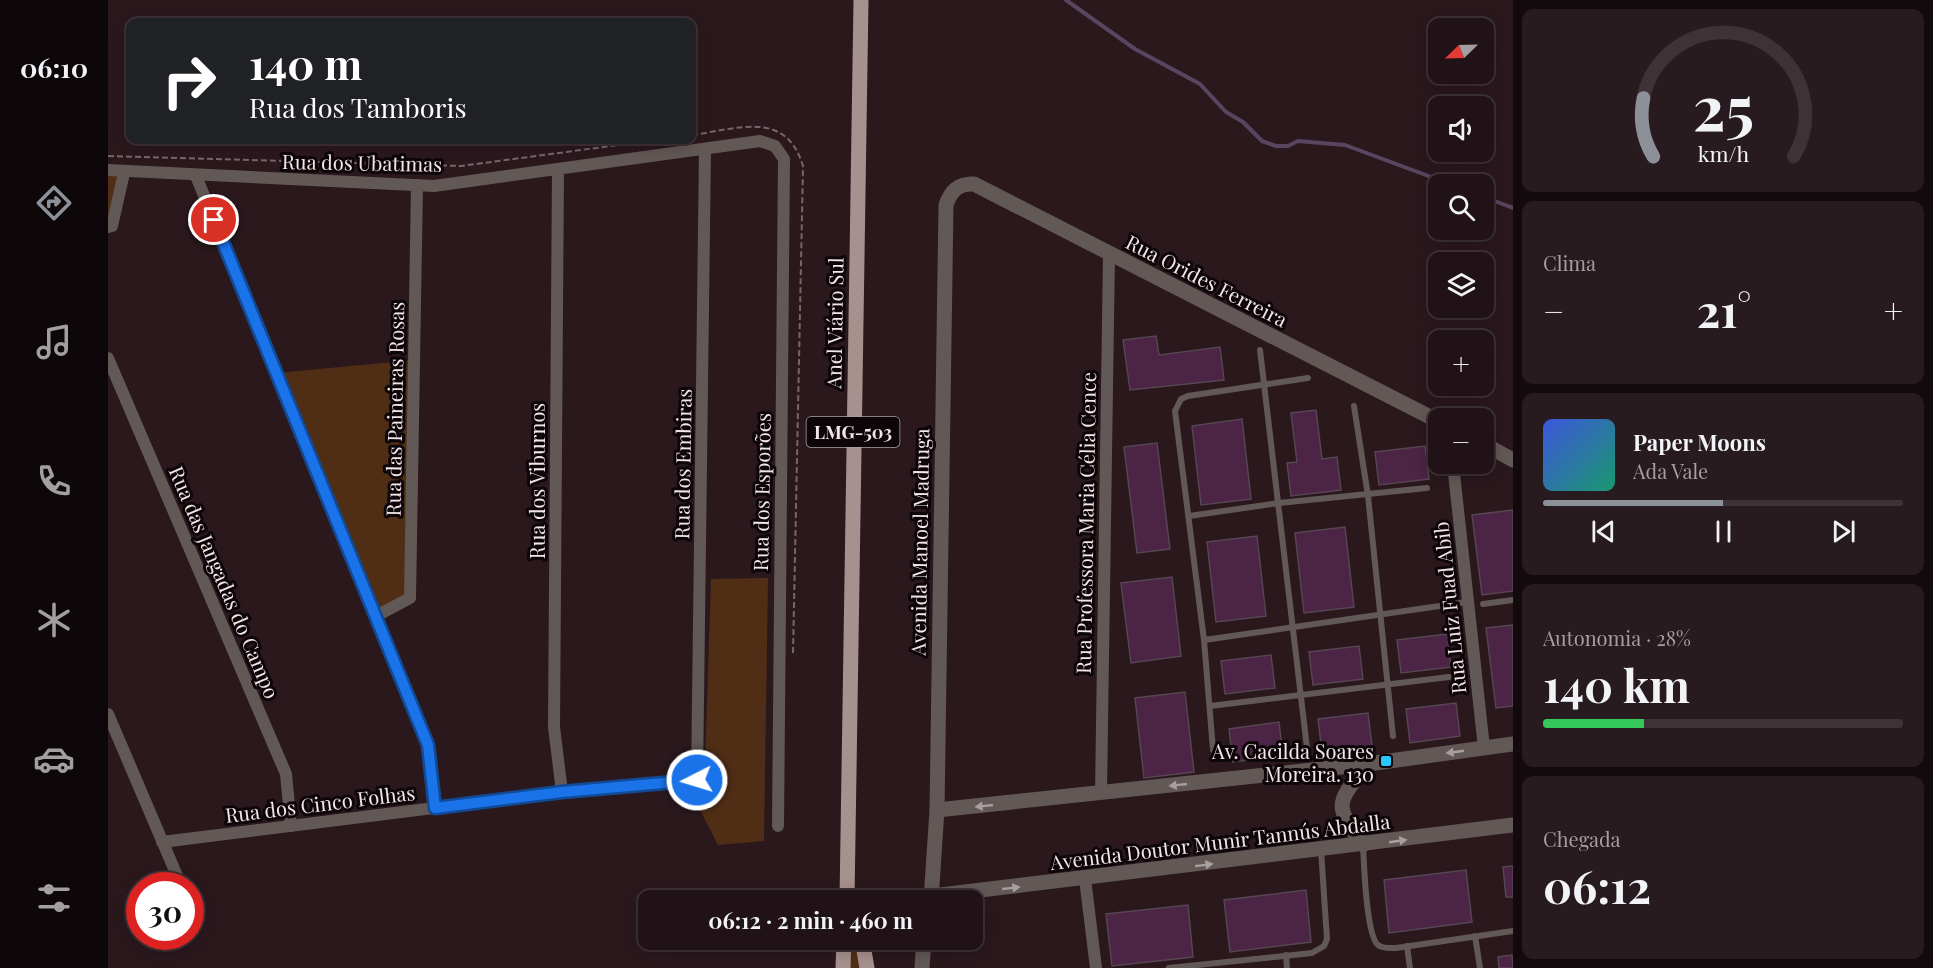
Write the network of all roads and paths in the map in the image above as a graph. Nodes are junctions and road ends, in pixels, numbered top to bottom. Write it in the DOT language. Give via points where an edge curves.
graph roads {
  1 [pos="861,0"];
  2 [pos="627,144"];
  3 [pos="705,149"];
  4 [pos="108,156"];
  5 [pos="784,159"];
  6 [pos="558,169"];
  7 [pos="108,170"];
  8 [pos="124,173"];
  9 [pos="196,176"];
  10 [pos="417,185"];
  11 [pos="956,188"];
  12 [pos="108,227"];
  13 [pos="1109,253"];
  14 [pos="1260,351"];
  15 [pos="108,358"];
  16 [pos="1308,378"];
  17 [pos="1265,385"];
  18 [pos="1354,406"];
  19 [pos="1428,416"];
  20 [pos="1494,450"];
  21 [pos="1513,460"];
  22 [pos="1454,474"];
  23 [pos="1427,488"];
  24 [pos="1368,496"];
  25 [pos="1279,503"];
  26 [pos="1189,516"];
  27 [pos="1513,600"];
  28 [pos="1467,602"];
  29 [pos="1483,604"];
  30 [pos="378,615"];
  31 [pos="1381,615"];
  32 [pos="1293,625"];
  33 [pos="1204,640"];
  34 [pos="1449,677"];
  35 [pos="1388,684"];
  36 [pos="1301,694"];
  37 [pos="1210,706"];
  38 [pos="108,714"];
  39 [pos="1393,736"];
  40 [pos="1513,744"];
  41 [pos="1307,748"];
  42 [pos="1484,748"];
  43 [pos="1213,750"];
  44 [pos="1368,764"];
  45 [pos="697,780"];
  46 [pos="562,792"];
  47 [pos="1101,793"];
  48 [pos="435,808"];
  49 [pos="937,810"];
  50 [pos="1513,825"];
  51 [pos="291,826"];
  52 [pos="778,826"];
  53 [pos="162,842"];
  54 [pos="1363,845"];
  55 [pos="1321,850"];
  56 [pos="849,864"];
  57 [pos="175,872"];
  58 [pos="1085,879"];
  59 [pos="848,890"];
  60 [pos="853,890"];
  61 [pos="932,890"];
  62 [pos="983,892"];
  63 [pos="1513,931"];
  64 [pos="1475,936"];
  65 [pos="1407,946"];
  66 [pos="844,950"];
  67 [pos="864,950"];
  68 [pos="923,950"];
  69 [pos="1286,955"];
  70 [pos="1215,965"];
  71 [pos="843,968"];
  72 [pos="867,968"];
  73 [pos="922,968"];
  74 [pos="1096,968"];
  75 [pos="1169,968"];
  76 [pos="1287,968"];
  77 [pos="1410,968"];
  78 [pos="1480,968"];
  1 -- 56 [label="main road, Anel Viário Sul / LMG-503"];
  2 -- 4 [label="path" via="461,166"];
  3 -- 5 [label="street, Rua dos Ubatimas" via="768,142"];
  3 -- 6 [label="street, Rua dos Ubatimas"];
  3 -- 45 [label="street, Rua dos Embiras"];
  5 -- 52 [label="street, Rua dos Esporões"];
  6 -- 10 [label="street, Rua dos Ubatimas"];
  6 -- 46 [label="street, Rua dos Viburnos" via="554,727"];
  7 -- 8 [label="street, Rua dos Ubatimas"];
  8 -- 9 [label="street, Rua dos Ubatimas"];
  8 -- 12 [label="street" via="112,226"];
  9 -- 10 [label="street, Rua dos Ubatimas"];
  9 -- 30 [label="street"];
  10 -- 30 [label="street, Rua das Paineiras Rosas" via="410,598"];
  11 -- 13 [label="street, Rua Orides Ferreira" via="974,184"];
  11 -- 49 [label="street, Avenida Manoel Madruga" via="946,205"];
  13 -- 19 [label="street, Rua Orides Ferreira"];
  13 -- 47 [label="street, Rua Professora Maria Célia Cence"];
  14 -- 17 [label="lane"];
  15 -- 51 [label="street, Rua das Jangadas do Campo" via="285,774"];
  16 -- 17 [label="lane"];
  17 -- 25 [label="lane"];
  17 -- 26 [label="lane" via="1188,396 1177,404"];
  18 -- 24 [label="lane"];
  20 -- 21 [label="street"];
  22 -- 28 [label="street, Rua Luiz Fuad Abib"];
  23 -- 24 [label="lane"];
  24 -- 25 [label="lane"];
  24 -- 31 [label="lane"];
  25 -- 26 [label="lane"];
  25 -- 32 [label="lane"];
  26 -- 33 [label="lane"];
  27 -- 29 [label="lane"];
  28 -- 31 [label="lane"];
  28 -- 42 [label="street, Rua Luiz Fuad Abib"];
  30 -- 48 [label="street" via="428,745"];
  31 -- 32 [label="lane"];
  31 -- 35 [label="lane"];
  32 -- 33 [label="lane"];
  32 -- 36 [label="lane"];
  33 -- 37 [label="lane"];
  34 -- 35 [label="lane"];
  35 -- 36 [label="lane"];
  35 -- 39 [label="lane"];
  36 -- 37 [label="lane"];
  36 -- 41 [label="lane"];
  37 -- 43 [label="lane"];
  38 -- 53 [label="street"];
  40 -- 42 [label="street"];
  42 -- 44 [label="street, one-way"];
  44 -- 47 [label="street, one-way"];
  44 -- 54 [label="street" via="1348,788 1341,811"];
  45 -- 46 [label="street, Rua dos Cinco Folhas"];
  46 -- 48 [label="street, Rua dos Cinco Folhas"];
  47 -- 49 [label="street, one-way"];
  48 -- 51 [label="street, Rua dos Cinco Folhas"];
  49 -- 61 [label="street, Avenida Manoel Madruga"];
  54 -- 50 [label="street, Avenida Doutor Munir Tannús Abdalla, one-way"];
  51 -- 53 [label="street, Rua dos Cinco Folhas"];
  53 -- 57 [label="street"];
  54 -- 55 [label="street, Avenida Doutor Munir Tannús Abdalla"];
  54 -- 65 [label="lane" via="1372,937 1385,948"];
  58 -- 55 [label="street, Avenida Doutor Munir Tannús Abdalla, one-way"];
  55 -- 69 [label="lane" via="1327,939 1324,946 1312,953"];
  56 -- 59 [label="main road, Anel Viário Sul / LMG-503"];
  56 -- 60 [label="main road, Anel Viário Sul / LMG-503"];
  62 -- 58 [label="street, Avenida Doutor Munir Tannús Abdalla, one-way"];
  58 -- 74 [label="street"];
  63 -- 64 [label="lane"];
  64 -- 65 [label="lane"];
  64 -- 78 [label="lane"];
  65 -- 77 [label="lane"];
  66 -- 71 [label="main road"];
  67 -- 72 [label="main road"];
  68 -- 73 [label="street"];
  69 -- 70 [label="lane"];
  69 -- 76 [label="lane"];
  70 -- 75 [label="lane"];
}
